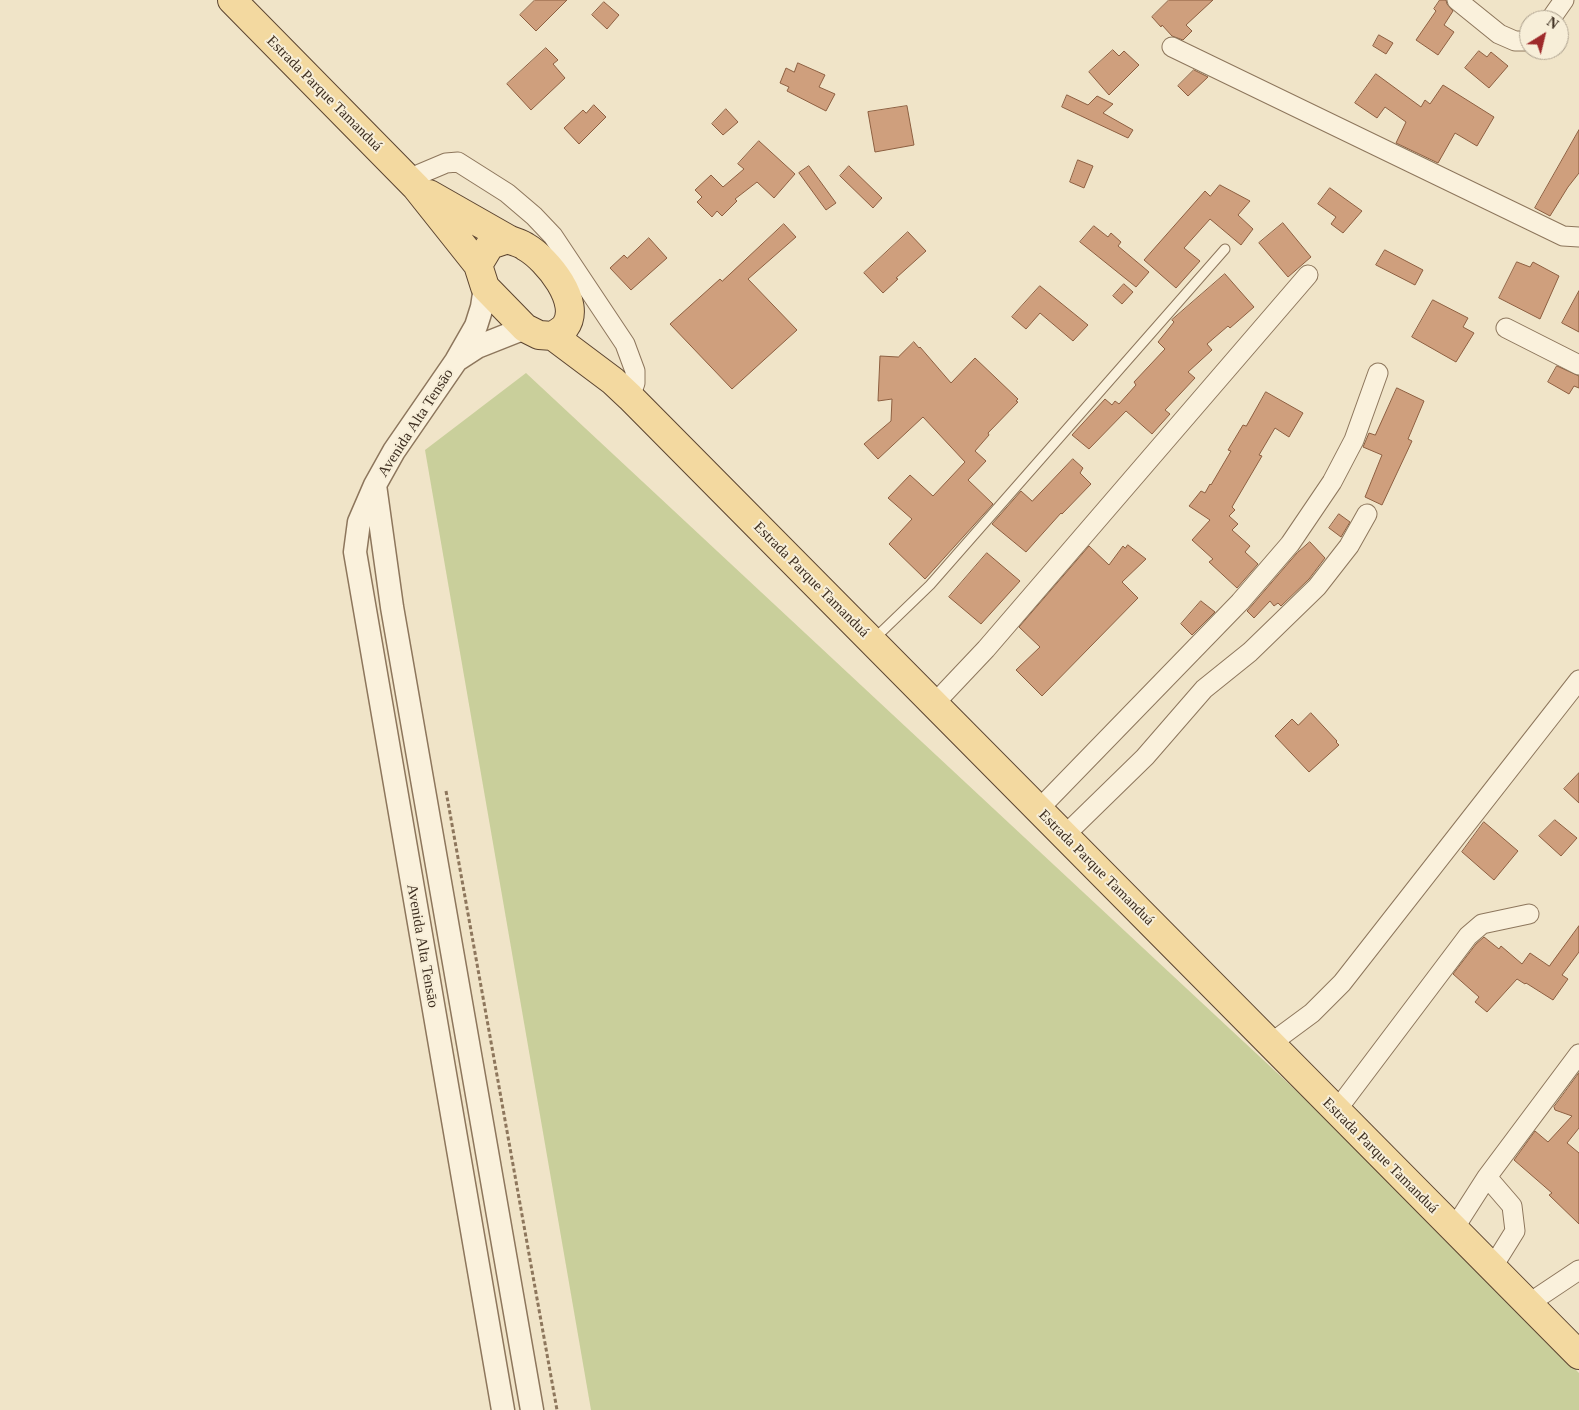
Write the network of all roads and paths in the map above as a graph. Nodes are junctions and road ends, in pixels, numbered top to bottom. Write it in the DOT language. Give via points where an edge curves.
graph roads {
  1 [pos="232,0"];
  2 [pos="1457,0"];
  3 [pos="1519,41"];
  4 [pos="1172,48"];
  5 [pos="412,183"];
  6 [pos="1579,237"];
  7 [pos="508,239"];
  8 [pos="1225,249"];
  9 [pos="1308,275"];
  10 [pos="482,276"];
  11 [pos="570,311"];
  12 [pos="525,328"];
  13 [pos="1506,328"];
  14 [pos="553,336"];
  15 [pos="456,361"];
  16 [pos="1579,364"];
  17 [pos="1378,373"];
  18 [pos="621,389"];
  19 [pos="375,485"];
  20 [pos="1367,514"];
  21 [pos="872,641"];
  22 [pos="1579,680"];
  23 [pos="934,704"];
  24 [pos="444,783"];
  25 [pos="1038,810"];
  26 [pos="1064,836"];
  27 [pos="1529,914"];
  28 [pos="1270,1044"];
  29 [pos="1579,1054"];
  30 [pos="1336,1111"];
  31 [pos="1487,1177"];
  32 [pos="1453,1230"];
  33 [pos="1492,1268"];
  34 [pos="1579,1270"];
  35 [pos="1528,1304"];
  36 [pos="1579,1355"];
  37 [pos="503,1410"];
  38 [pos="532,1410"];
  39 [pos="557,1410"];
  1 -- 5 [label="main road, Estrada Parque Tamanduá"];
  2 -- 3 [label="street" via="1499,34"];
  4 -- 6 [label="street" via="1563,236"];
  5 -- 7 [label="main road, Estrada Parque Tamanduá"];
  5 -- 10 [label="main road, Estrada Parque Tamanduá"];
  5 -- 18 [label="street" via="446,162 458,162 507,193 534,216 553,236 625,344 635,370 635,383"];
  7 -- 10 [label="main road" via="490,245"];
  7 -- 11 [label="main road, Estrada Parque Tamanduá" via="526,247 549,267 565,289"];
  8 -- 21 [label="lane" via="930,585"];
  9 -- 23 [label="street" via="986,649"];
  10 -- 12 [label="main road, Estrada Parque Tamanduá"];
  10 -- 15 [label="street, Avenida Alta Tensāo" via="482,307 476,326"];
  11 -- 14 [label="main road" via="565,327"];
  11 -- 18 [label="main road, Estrada Parque Tamanduá"];
  12 -- 14 [label="main road" via="539,336"];
  12 -- 15 [label="street, Avenida Alta Tensāo" via="477,347"];
  13 -- 16 [label="street"];
  14 -- 18 [label="main road, Estrada Parque Tamanduá"];
  15 -- 19 [label="street, Avenida Alta Tensāo" via="394,451"];
  17 -- 25 [label="street" via="1354,440 1332,482 1290,544 1240,602"];
  18 -- 21 [label="main road, Estrada Parque Tamanduá"];
  19 -- 37 [label="street, Avenida Alta Tensāo" via="359,522 355,552"];
  19 -- 38 [label="street, Avenida Alta Tensāo" via="392,607"];
  20 -- 26 [label="street" via="1349,546 1317,587 1250,652 1204,689 1146,758"];
  21 -- 23 [label="main road, Estrada Parque Tamanduá"];
  22 -- 28 [label="street" via="1342,983 1312,1013"];
  23 -- 25 [label="main road, Estrada Parque Tamanduá"];
  24 -- 39 [label="path"];
  25 -- 26 [label="main road, Estrada Parque Tamanduá"];
  26 -- 28 [label="main road, Estrada Parque Tamanduá"];
  27 -- 30 [label="street" via="1482,924 1468,936"];
  28 -- 30 [label="main road, Estrada Parque Tamanduá"];
  29 -- 31 [label="street"];
  30 -- 32 [label="main road, Estrada Parque Tamanduá"];
  31 -- 32 [label="street"];
  31 -- 33 [label="street" via="1512,1206 1515,1230"];
  32 -- 33 [label="main road, Estrada Parque Tamanduá"];
  33 -- 35 [label="main road, Estrada Parque Tamanduá"];
  34 -- 35 [label="street"];
  35 -- 36 [label="main road, Estrada Parque Tamanduá"];
}
